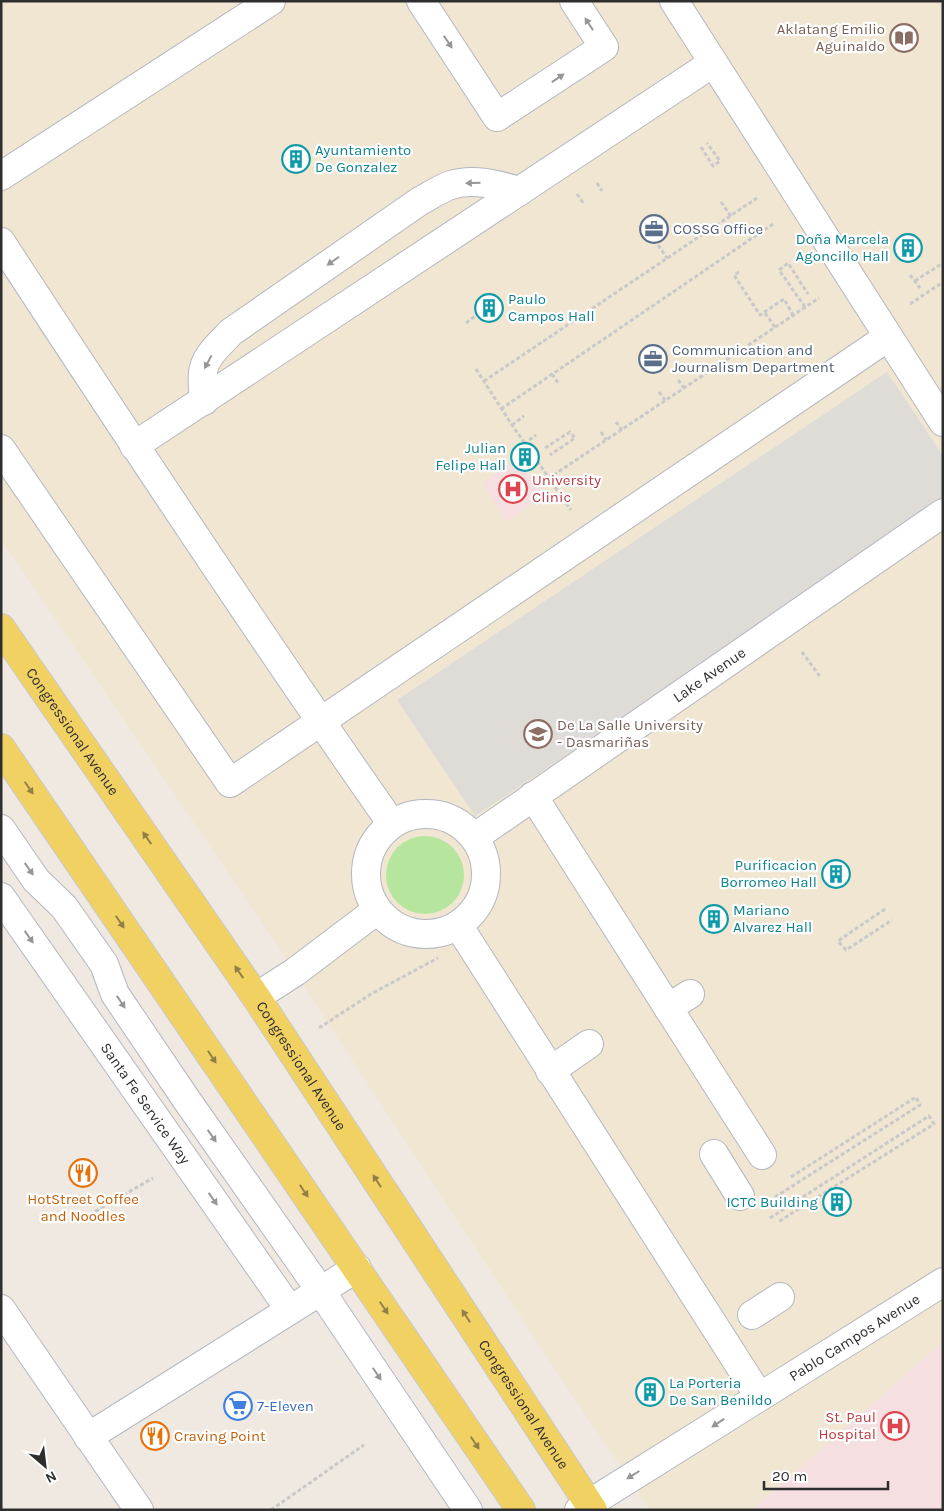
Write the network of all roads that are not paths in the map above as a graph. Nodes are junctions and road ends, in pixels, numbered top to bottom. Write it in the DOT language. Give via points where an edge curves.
graph roads {
  1 [pos="271,1"];
  2 [pos="420,1"];
  3 [pos="574,1"];
  4 [pos="674,1"];
  5 [pos="713,63"];
  6 [pos="1,176"];
  7 [pos="520,191"];
  8 [pos="1,242"];
  9 [pos="888,337"];
  10 [pos="204,400"];
  11 [pos="943,422"];
  12 [pos="134,446"];
  13 [pos="1,449"];
  14 [pos="943,513"];
  15 [pos="1,628"];
  16 [pos="321,722"];
  17 [pos="1,748"];
  18 [pos="533,796"];
  19 [pos="392,824"];
  20 [pos="1,829"];
  21 [pos="475,837"];
  22 [pos="1,897"];
  23 [pos="377,910"];
  24 [pos="463,934"];
  25 [pos="256,997"];
  26 [pos="589,1044"];
  27 [pos="550,1071"];
  28 [pos="714,1154"];
  29 [pos="762,1154"];
  30 [pos="740,1196"];
  31 [pos="356,1268"];
  32 [pos="943,1282"];
  33 [pos="320,1290"];
  34 [pos="780,1297"];
  35 [pos="1,1309"];
  36 [pos="290,1310"];
  37 [pos="752,1315"];
  38 [pos="760,1396"];
  39 [pos="88,1437"];
  40 [pos="587,1508"];
  41 [pos="139,1510"];
  42 [pos="468,1510"];
  43 [pos="521,1510"];
  1 -- 6 [label="street"];
  2 -- 3 [label="street, one-way" via="498,117 604,47"];
  4 -- 5 [label="street"];
  5 -- 7 [label="street"];
  5 -- 9 [label="street"];
  7 -- 10 [label="street"];
  7 -- 10 [label="street, one-way" via="474,182 451,185 420,201 231,332 216,347 203,371"];
  8 -- 12 [label="street"];
  9 -- 11 [label="street"];
  9 -- 16 [label="street"];
  10 -- 12 [label="street"];
  12 -- 16 [label="street"];
  13 -- 16 [label="street" via="230,783"];
  14 -- 18 [label="street, Lake Avenue"];
  25 -- 15 [label="main road, Congressional Avenue, one-way"];
  16 -- 19 [label="street"];
  17 -- 31 [label="main road, one-way"];
  18 -- 21 [label="street, Lake Avenue"];
  18 -- 29 [label="street" via="679,1001"];
  19 -- 21 [label="street" via="408,816 427,813 445,816 461,824"];
  19 -- 23 [label="street" via="377,838 368,854 365,874 368,892"];
  20 -- 33 [label="street, one-way" via="36,880 64,907 104,964 115,994"];
  21 -- 24 [label="street" via="484,854 487,874 484,894"];
  22 -- 36 [label="street, Santa Fe Service Way, one-way"];
  23 -- 24 [label="street" via="390,923 405,931 424,935"];
  23 -- 25 [label="street"];
  24 -- 27 [label="street"];
  40 -- 25 [label="main road, Congressional Avenue, one-way"];
  26 -- 27 [label="street"];
  27 -- 38 [label="street"];
  28 -- 30 [label="street"];
  31 -- 33 [label="street"];
  31 -- 43 [label="main road, one-way"];
  32 -- 38 [label="street, Pablo Campos Avenue"];
  33 -- 36 [label="street"];
  33 -- 42 [label="street, one-way"];
  34 -- 37 [label="street"];
  35 -- 39 [label="street"];
  36 -- 39 [label="street"];
  38 -- 40 [label="street, Pablo Campos Avenue, one-way"];
  39 -- 41 [label="street"];
}
